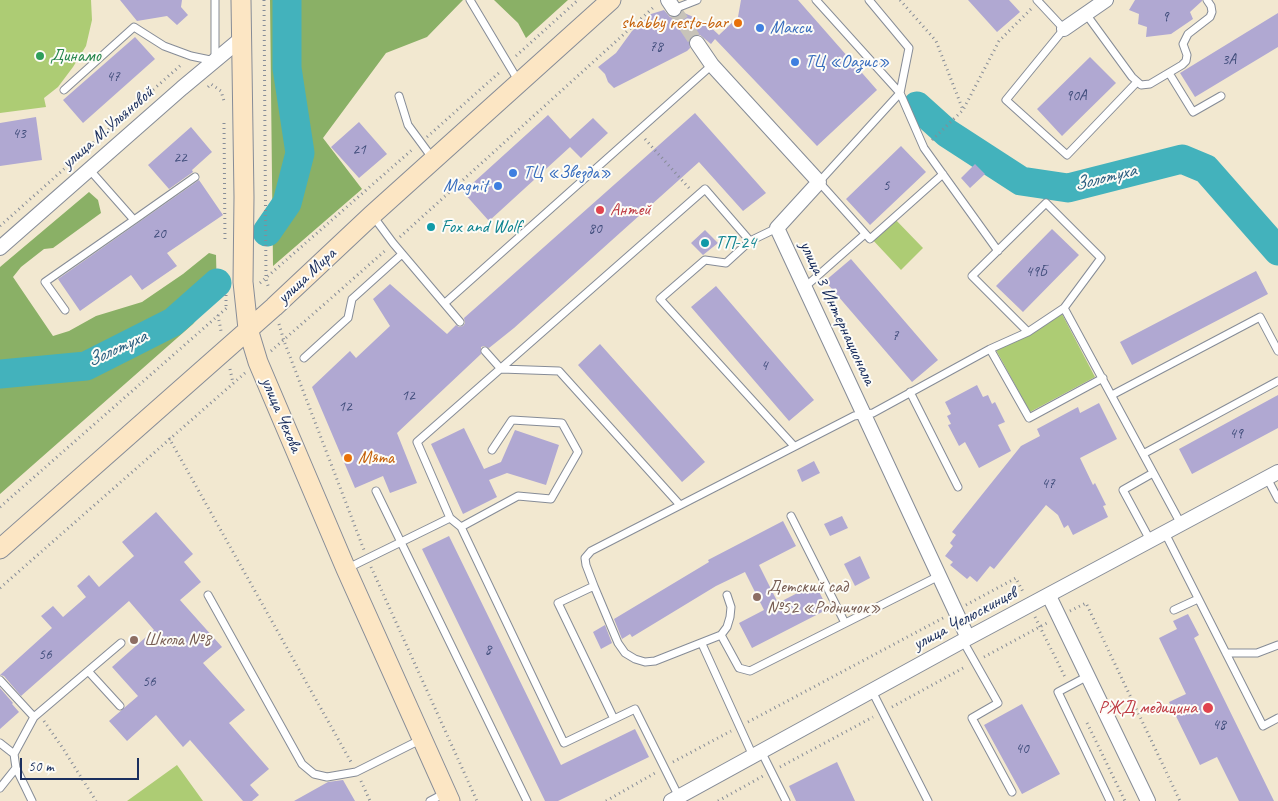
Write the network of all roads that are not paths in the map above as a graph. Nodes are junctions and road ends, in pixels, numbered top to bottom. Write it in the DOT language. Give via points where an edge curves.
graph roads {
  1 [pos="214,0"];
  2 [pos="241,0"];
  3 [pos="470,0"];
  4 [pos="611,0"];
  5 [pos="697,0"];
  6 [pos="816,0"];
  7 [pos="869,0"];
  8 [pos="1106,0"];
  9 [pos="1208,0"];
  10 [pos="1038,1"];
  11 [pos="671,5"];
  12 [pos="1086,14"];
  13 [pos="1064,29"];
  14 [pos="242,38"];
  15 [pos="697,43"];
  16 [pos="215,61"];
  17 [pos="712,65"];
  18 [pos="1168,74"];
  19 [pos="520,82"];
  20 [pos="1137,82"];
  21 [pos="64,90"];
  22 [pos="900,93"];
  23 [pos="398,96"];
  24 [pos="1221,96"];
  25 [pos="434,160"];
  26 [pos="90,169"];
  27 [pos="943,174"];
  28 [pos="195,177"];
  29 [pos="819,182"];
  30 [pos="372,215"];
  31 [pos="134,220"];
  32 [pos="777,228"];
  33 [pos="865,234"];
  34 [pos="750,240"];
  35 [pos="0,248"];
  36 [pos="998,251"];
  37 [pos="402,254"];
  38 [pos="805,287"];
  39 [pos="445,303"];
  40 [pos="1064,308"];
  41 [pos="65,310"];
  42 [pos="460,322"];
  43 [pos="248,329"];
  44 [pos="1028,332"];
  45 [pos="990,349"];
  46 [pos="485,351"];
  47 [pos="1278,351"];
  48 [pos="304,358"];
  49 [pos="501,369"];
  50 [pos="1103,378"];
  51 [pos="1278,382"];
  52 [pos="910,392"];
  53 [pos="1112,395"];
  54 [pos="864,414"];
  55 [pos="794,446"];
  56 [pos="492,450"];
  57 [pos="1143,454"];
  58 [pos="1154,473"];
  59 [pos="1272,475"];
  60 [pos="958,487"];
  61 [pos="376,491"];
  62 [pos="1278,499"];
  63 [pos="680,505"];
  64 [pos="791,516"];
  65 [pos="450,518"];
  66 [pos="1181,524"];
  67 [pos="461,527"];
  68 [pos="1165,533"];
  69 [pos="1150,540"];
  70 [pos="401,542"];
  71 [pos="0,549"];
  72 [pos="346,569"];
  73 [pos="939,576"];
  74 [pos="594,586"];
  75 [pos="727,594"];
  76 [pos="208,595"];
  77 [pos="1048,596"];
  78 [pos="1198,599"];
  79 [pos="1174,610"];
  80 [pos="845,623"];
  81 [pos="721,635"];
  82 [pos="965,640"];
  83 [pos="121,643"];
  84 [pos="702,644"];
  85 [pos="1278,646"];
  86 [pos="1226,653"];
  87 [pos="88,671"];
  88 [pos="1088,676"];
  89 [pos="0,680"];
  90 [pos="872,691"];
  91 [pos="120,706"];
  92 [pos="36,715"];
  93 [pos="1278,718"];
  94 [pos="614,719"];
  95 [pos="422,739"];
  96 [pos="0,743"];
  97 [pos="14,754"];
  98 [pos="757,754"];
  99 [pos="16,768"];
  100 [pos="0,788"];
  101 [pos="1012,792"];
  102 [pos="448,797"];
  103 [pos="675,799"];
  104 [pos="32,801"];
  105 [pos="430,801"];
  106 [pos="527,801"];
  107 [pos="786,801"];
  108 [pos="928,801"];
  109 [pos="1110,801"];
  110 [pos="1148,801"];
  1 -- 16 [label="lane"];
  2 -- 14 [label="street, улица Чехова"];
  3 -- 19 [label="lane"];
  4 -- 19 [label="street, улица Мира"];
  5 -- 11 [label="lane"];
  6 -- 22 [label="lane"];
  7 -- 22 [label="lane" via="909,48"];
  8 -- 12 [label="street"];
  9 -- 18 [label="lane" via="1212,12 1210,17 1188,34 1183,44 1186,61"];
  10 -- 13 [label="lane"];
  12 -- 13 [label="street"];
  12 -- 20 [label="lane"];
  13 -- 20 [label="lane" via="1006,100 1067,155"];
  14 -- 16 [label="street, улица М.Ульяновой"];
  14 -- 43 [label="street, улица Чехова" via="243,288"];
  15 -- 17 [label="street"];
  16 -- 21 [label="lane" via="164,46 134,27"];
  16 -- 26 [label="street, улица М.Ульяновой"];
  17 -- 29 [label="street"];
  17 -- 39 [label="lane"];
  18 -- 20 [label="lane" via="1150,84"];
  18 -- 24 [label="lane" via="1193,112"];
  19 -- 25 [label="street, улица Мира"];
  22 -- 27 [label="lane" via="924,148"];
  22 -- 29 [label="lane"];
  23 -- 25 [label="lane" via="408,125"];
  25 -- 30 [label="street, улица Мира"];
  26 -- 31 [label="lane"];
  26 -- 35 [label="street, улица М.Ульяновой"];
  27 -- 33 [label="lane" via="870,239"];
  27 -- 36 [label="lane"];
  28 -- 31 [label="lane"];
  29 -- 32 [label="street, улица 3 Интернационала"];
  29 -- 33 [label="lane"];
  30 -- 37 [label="lane"];
  30 -- 43 [label="street, улица Мира"];
  31 -- 41 [label="lane" via="45,282"];
  32 -- 34 [label="lane"];
  32 -- 38 [label="street, улица 3 Интернационала"];
  33 -- 38 [label="lane"];
  34 -- 49 [label="lane" via="705,189"];
  34 -- 55 [label="lane" via="726,264 705,260 660,299"];
  36 -- 40 [label="lane" via="1046,203 1101,258"];
  36 -- 44 [label="lane" via="972,276"];
  37 -- 39 [label="lane"];
  37 -- 48 [label="lane" via="352,299 348,318"];
  38 -- 54 [label="street, улица 3 Интернационала"];
  39 -- 42 [label="lane"];
  40 -- 44 [label="lane"];
  40 -- 50 [label="lane"];
  43 -- 71 [label="street, улица Мира"];
  43 -- 72 [label="street, улица Чехова" via="258,362"];
  44 -- 45 [label="lane"];
  45 -- 50 [label="lane" via="1029,418"];
  45 -- 52 [label="lane"];
  46 -- 49 [label="lane"];
  47 -- 53 [label="lane" via="1260,317"];
  49 -- 63 [label="lane" via="559,371"];
  49 -- 65 [label="lane" via="417,442"];
  50 -- 53 [label="lane"];
  51 -- 57 [label="lane"];
  52 -- 54 [label="lane" via="873,413"];
  52 -- 60 [label="lane"];
  53 -- 57 [label="lane"];
  54 -- 55 [label="lane"];
  54 -- 73 [label="street, улица 3 Интернационала"];
  55 -- 63 [label="lane"];
  56 -- 67 [label="lane" via="512,420 562,423 578,452 551,499 518,496"];
  57 -- 58 [label="lane"];
  58 -- 66 [label="lane"];
  58 -- 69 [label="lane" via="1122,490"];
  59 -- 62 [label="lane"];
  59 -- 66 [label="street, улица Челюскинцев"];
  61 -- 70 [label="lane"];
  63 -- 74 [label="lane" via="591,551 585,558"];
  64 -- 80 [label="lane"];
  65 -- 67 [label="lane"];
  65 -- 70 [label="lane"];
  66 -- 68 [label="street, улица Челюскинцев"];
  67 -- 94 [label="lane" via="564,743"];
  68 -- 69 [label="street, улица Челюскинцев"];
  68 -- 78 [label="lane"];
  69 -- 77 [label="street, улица Челюскинцев"];
  70 -- 72 [label="lane"];
  70 -- 106 [label="lane"];
  72 -- 95 [label="street, улица Чехова"];
  73 -- 80 [label="lane"];
  73 -- 82 [label="street, улица 3 Интернационала"];
  74 -- 84 [label="lane" via="618,642 635,659 655,661"];
  74 -- 94 [label="lane" via="558,604"];
  75 -- 81 [label="lane" via="730,617"];
  76 -- 95 [label="lane" via="302,764 314,774 327,777 356,772"];
  77 -- 82 [label="street, улица Челюскинцев"];
  77 -- 88 [label="street"];
  78 -- 79 [label="lane"];
  78 -- 86 [label="lane"];
  80 -- 81 [label="lane" via="750,671 739,668"];
  81 -- 84 [label="lane"];
  82 -- 90 [label="street, улица Челюскинцев"];
  82 -- 101 [label="lane" via="998,704 972,718"];
  83 -- 87 [label="lane"];
  84 -- 98 [label="lane" via="740,727"];
  85 -- 86 [label="lane" via="1256,653"];
  86 -- 93 [label="lane" via="1263,726"];
  87 -- 91 [label="lane"];
  87 -- 92 [label="lane"];
  88 -- 109 [label="lane" via="1058,692"];
  88 -- 110 [label="street"];
  89 -- 92 [label="lane"];
  90 -- 98 [label="street, улица Челюскинцев"];
  90 -- 108 [label="lane"];
  92 -- 97 [label="lane"];
  94 -- 103 [label="lane" via="635,709 664,767"];
  95 -- 102 [label="street, улица Чехова"];
  96 -- 97 [label="lane"];
  97 -- 99 [label="lane"];
  98 -- 103 [label="street, улица Челюскинцев"];
  98 -- 107 [label="lane"];
  99 -- 100 [label="lane"];
  99 -- 104 [label="lane"];
  102 -- 105 [label="lane"];
}
